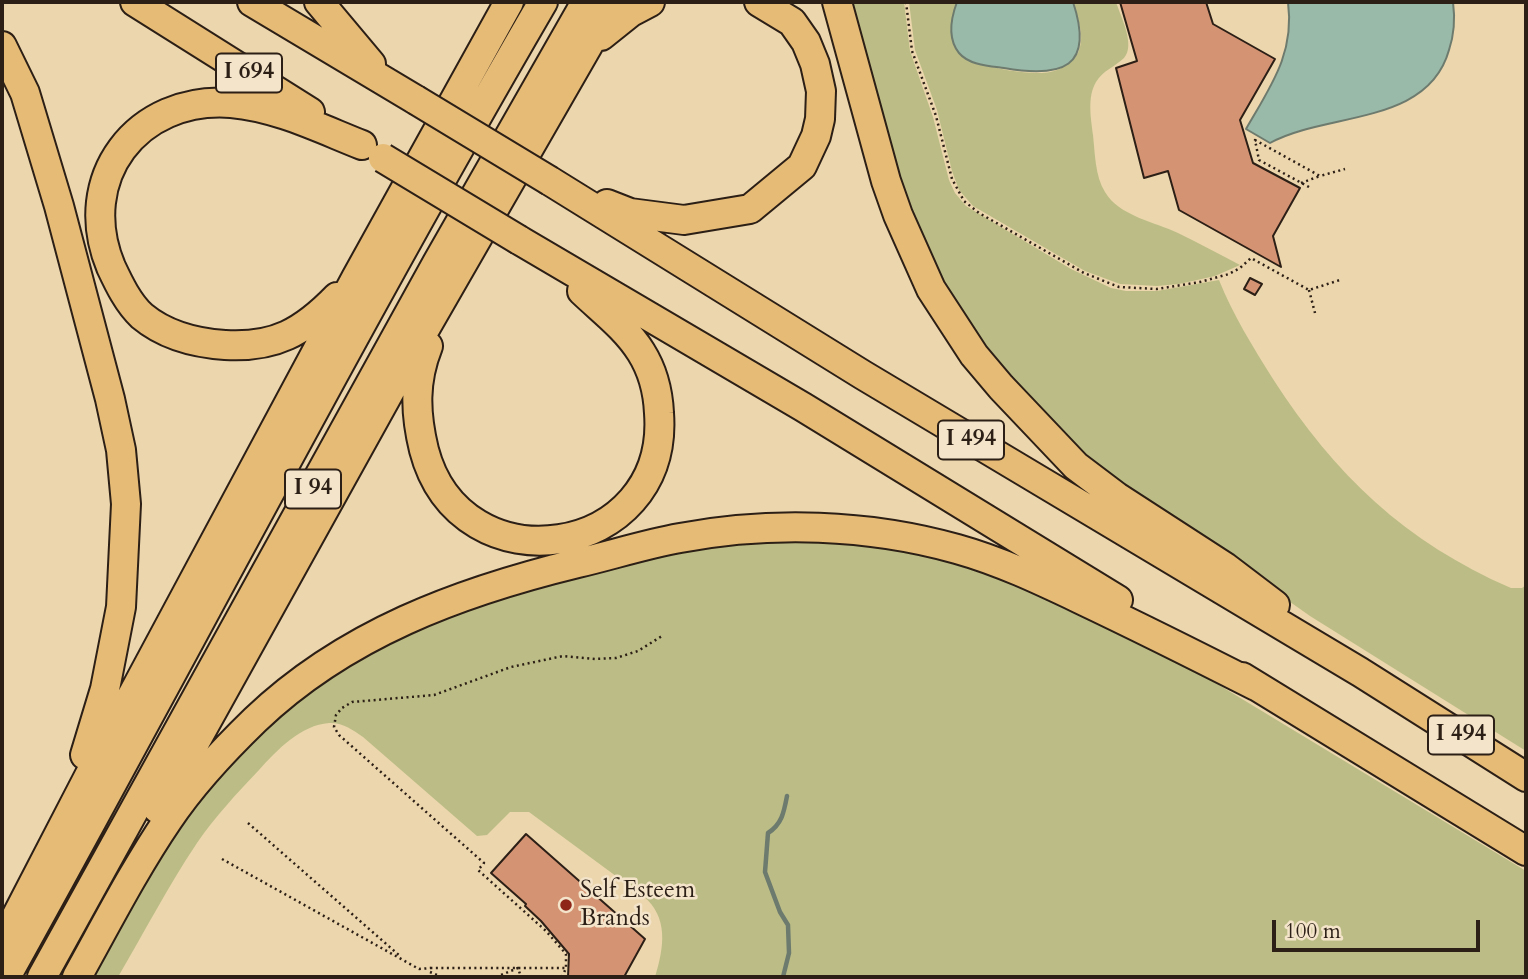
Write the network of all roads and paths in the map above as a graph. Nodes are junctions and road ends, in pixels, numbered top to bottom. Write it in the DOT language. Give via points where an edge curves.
graph roads {
  1 [pos="135,2"];
  2 [pos="252,2"];
  3 [pos="319,2"];
  4 [pos="498,2"];
  5 [pos="509,2"];
  6 [pos="543,2"];
  7 [pos="586,2"];
  8 [pos="613,2"];
  9 [pos="650,2"];
  10 [pos="759,2"];
  11 [pos="837,2"];
  12 [pos="906,2"];
  13 [pos="2,46"];
  14 [pos="478,57"];
  15 [pos="576,68"];
  16 [pos="384,79"];
  17 [pos="373,151"];
  18 [pos="1345,169"];
  19 [pos="1320,176"];
  20 [pos="550,181"];
  21 [pos="1301,183"];
  22 [pos="1309,187"];
  23 [pos="544,255"];
  24 [pos="456,275"];
  25 [pos="356,278"];
  26 [pos="1340,280"];
  27 [pos="1309,290"];
  28 [pos="1315,313"];
  29 [pos="662,636"];
  30 [pos="1256,686"];
  31 [pos="1395,694"];
  32 [pos="1526,776"];
  33 [pos="248,823"];
  34 [pos="1526,850"];
  35 [pos="222,859"];
  36 [pos="7,934"];
  37 [pos="405,960"];
  38 [pos="431,968"];
  39 [pos="518,968"];
  40 [pos="566,968"];
  41 [pos="6,977"];
  42 [pos="42,977"];
  43 [pos="75,977"];
  44 [pos="442,977"];
  45 [pos="496,977"];
  46 [pos="520,977"];
  47 [pos="562,977"];
  1 -- 17 [label="highway, I 694"];
  2 -- 16 [label="highway, I 694"];
  3 -- 16 [label="highway"];
  4 -- 14 [label="highway"];
  5 -- 14 [label="highway"];
  6 -- 41 [label="highway, I 94"];
  7 -- 42 [label="highway, I 94"];
  8 -- 15 [label="highway"];
  9 -- 15 [label="highway" via="601,36"];
  10 -- 20 [label="highway" via="792,22 815,64 821,91 820,119 802,166 750,209 684,220 630,213"];
  11 -- 31 [label="highway" via="898,215 931,289 974,355 1076,466 1225,567"];
  12 -- 27 [label="path" via="912,51 936,116 949,172 971,208 1084,273 1119,287 1187,285 1222,277 1251,258"];
  13 -- 36 [label="highway" via="25,93 59,206 110,398 126,504 121,607 95,728 72,786 10,895"];
  14 -- 25 [label="highway"];
  15 -- 24 [label="highway"];
  16 -- 20 [label="highway, I 694, bridge"];
  17 -- 23 [label="highway, I 494, bridge"];
  17 -- 25 [label="highway" via="261,107 218,102 183,107 131,136 110,168 102,199 104,249 118,282 141,315 184,339 240,346 284,337 315,320"];
  18 -- 19 [label="path"];
  19 -- 21 [label="path"];
  19 -- 21 [label="path" via="1255,140 1259,160"];
  20 -- 31 [label="highway, I 494"];
  21 -- 22 [label="path"];
  23 -- 24 [label="highway" via="628,335 649,366 658,392 659,446 643,486 606,523 573,537 528,541 490,531 457,506 433,474 419,431 417,382"];
  23 -- 30 [label="highway, I 494" via="1029,544"];
  24 -- 43 [label="highway" via="152,821"];
  25 -- 36 [label="highway"];
  26 -- 27 [label="path"];
  27 -- 28 [label="path"];
  29 -- 40 [label="path" via="616,658 563,656 512,667 434,695 352,702 338,712 334,727 342,738 484,863 478,870 546,931 566,954"];
  30 -- 34 [label="highway, I 494"];
  30 -- 43 [label="highway" via="1051,585 956,548 874,532 806,527 707,534 641,546 525,576 424,610 351,647 289,690 234,741 173,813"];
  31 -- 32 [label="highway, I 494"];
  33 -- 37 [label="path"];
  35 -- 37 [label="path"];
  37 -- 38 [label="path" via="419,969"];
  38 -- 39 [label="path"];
  38 -- 44 [label="path" via="430,972"];
  39 -- 40 [label="path"];
  39 -- 45 [label="path"];
  39 -- 46 [label="path"];
  40 -- 47 [label="path"];
}
